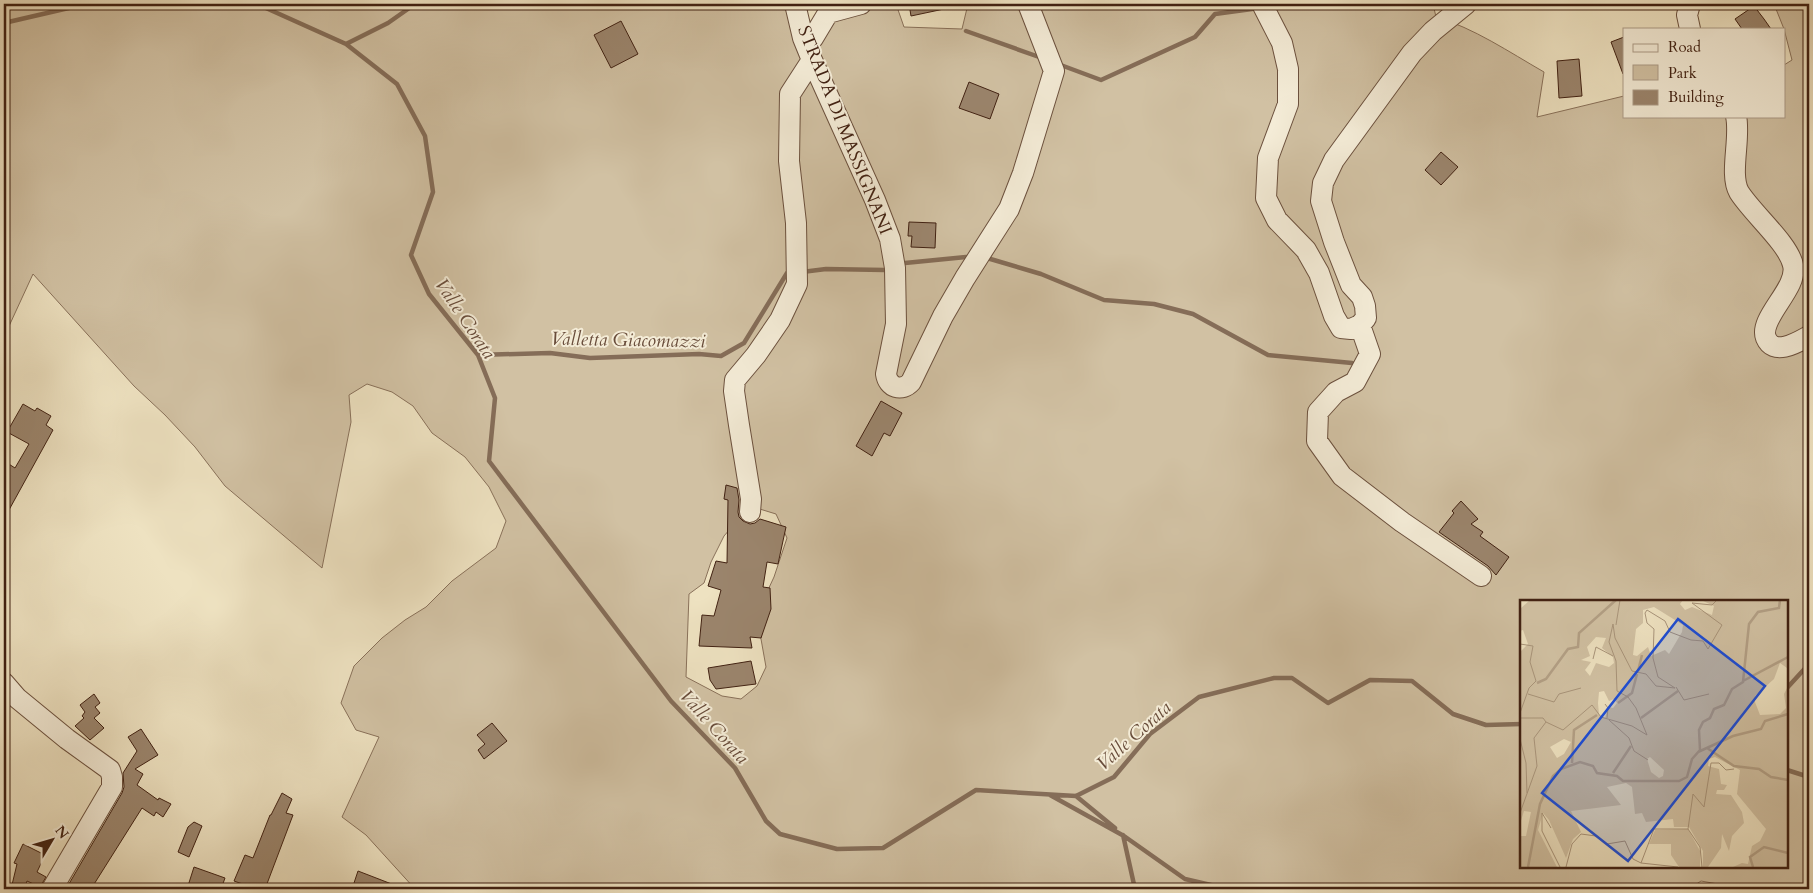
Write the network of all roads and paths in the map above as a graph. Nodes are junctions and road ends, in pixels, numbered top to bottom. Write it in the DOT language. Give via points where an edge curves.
graph roads {
  1 [pos="796,4"];
  2 [pos="862,4"];
  3 [pos="1028,4"];
  4 [pos="1262,4"];
  5 [pos="1466,4"];
  6 [pos="1690,4"];
  7 [pos="1690,28"];
  8 [pos="809,52"];
  9 [pos="1736,118"];
  10 [pos="1356,327"];
  11 [pos="1809,336"];
  12 [pos="750,512"];
  13 [pos="1481,576"];
  14 [pos="4,683"];
  15 [pos="52,889"];
  1 -- 8 [label="street, STRADA DI MASSIGNANI"];
  2 -- 8 [label="street" via="828,12"];
  3 -- 8 [label="street, STRADA DI MASSIGNANI" via="1054,71 1023,173 1009,209 943,316 911,382 900,388 887,378 896,324 895,268 890,239"];
  4 -- 10 [label="street" via="1282,43 1288,69 1288,104 1268,158 1266,198 1278,220 1306,250 1342,328"];
  5 -- 10 [label="street" via="1433,31 1412,54 1334,160 1323,183 1321,201 1334,242 1351,285 1365,306 1366,318"];
  6 -- 7 [label="street" via="1687,15"];
  8 -- 12 [label="street" via="790,94 789,160 796,223 797,284 780,320 735,380"];
  9 -- 11 [label="street" via="1734,175 1738,190 1784,248 1794,266 1792,280 1765,329 1766,338 1778,348 1788,347"];
  10 -- 13 [label="street" via="1370,354 1355,382 1336,392 1318,412 1318,440 1342,476"];
  14 -- 15 [label="street" via="46,722 106,766 112,777 112,787"];
}
